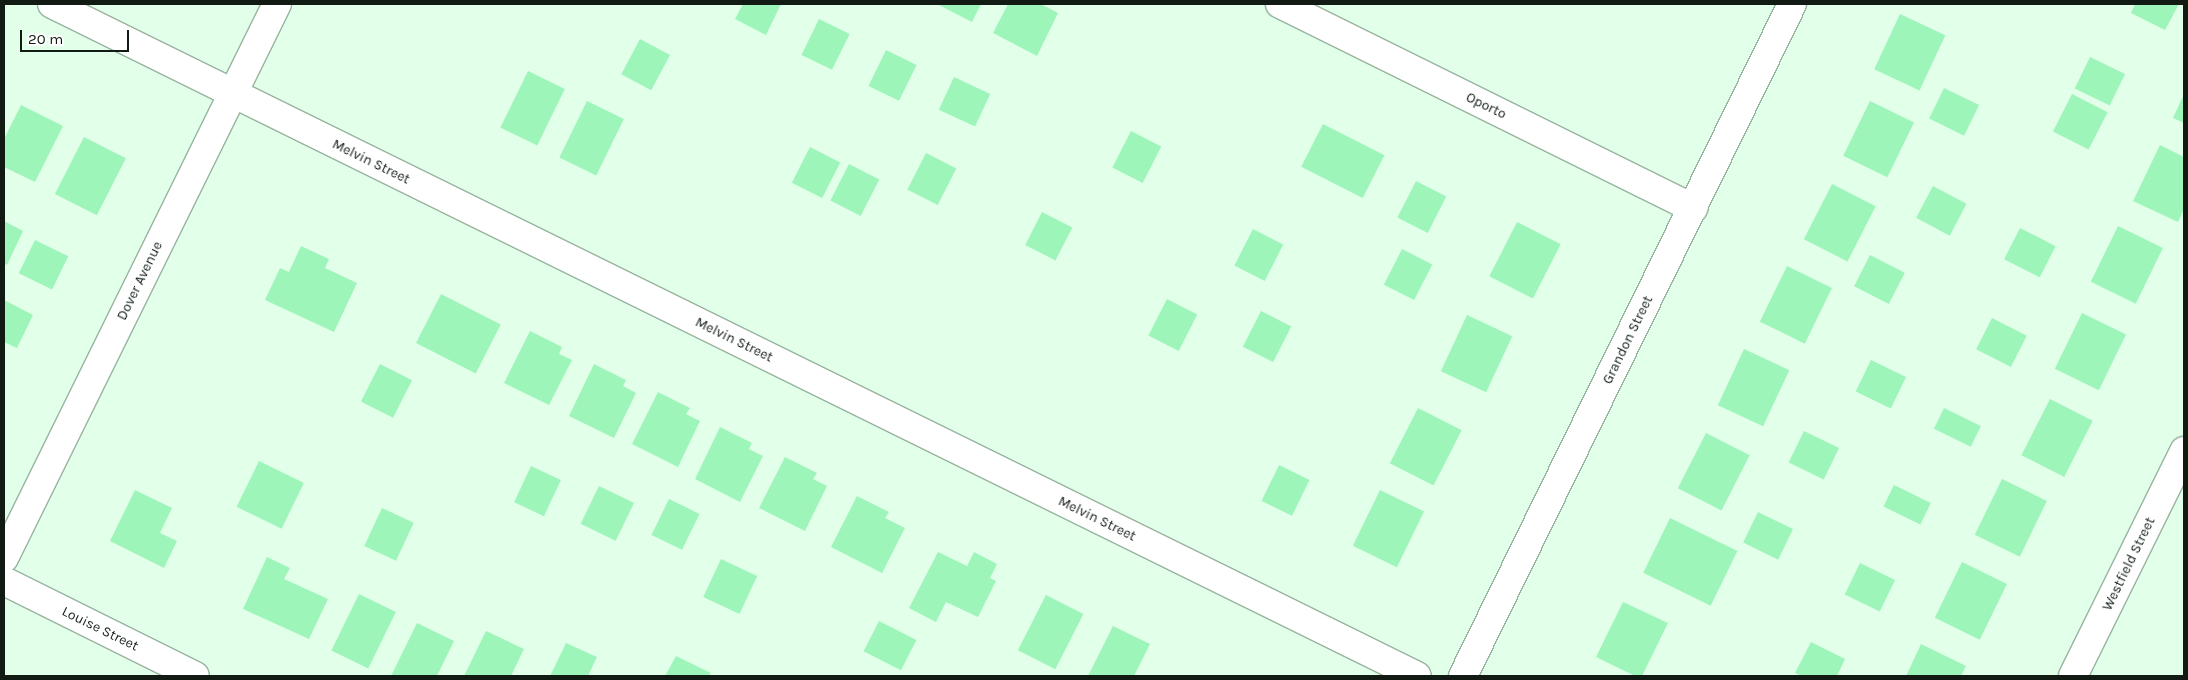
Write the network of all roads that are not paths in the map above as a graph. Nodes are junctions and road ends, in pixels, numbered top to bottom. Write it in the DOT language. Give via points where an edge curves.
graph roads {
  1 [pos="52,4"];
  2 [pos="276,4"];
  3 [pos="1280,4"];
  4 [pos="1792,4"];
  5 [pos="233,94"];
  6 [pos="1693,208"];
  7 [pos="2184,451"];
  8 [pos="4,558"];
  9 [pos="4,581"];
  10 [pos="195,676"];
  11 [pos="1417,676"];
  12 [pos="1463,676"];
  13 [pos="2073,676"];
  1 -- 5 [label="street, Melvin Street"];
  2 -- 5 [label="street, Dover Avenue"];
  3 -- 6 [label="street, Oporto"];
  4 -- 6 [label="street, Grandon Street"];
  5 -- 8 [label="street, Dover Avenue"];
  5 -- 11 [label="street, Melvin Street"];
  6 -- 12 [label="street, Grandon Street"];
  7 -- 13 [label="street, Westfield Street"];
  9 -- 10 [label="street, Louise Street"];
}
